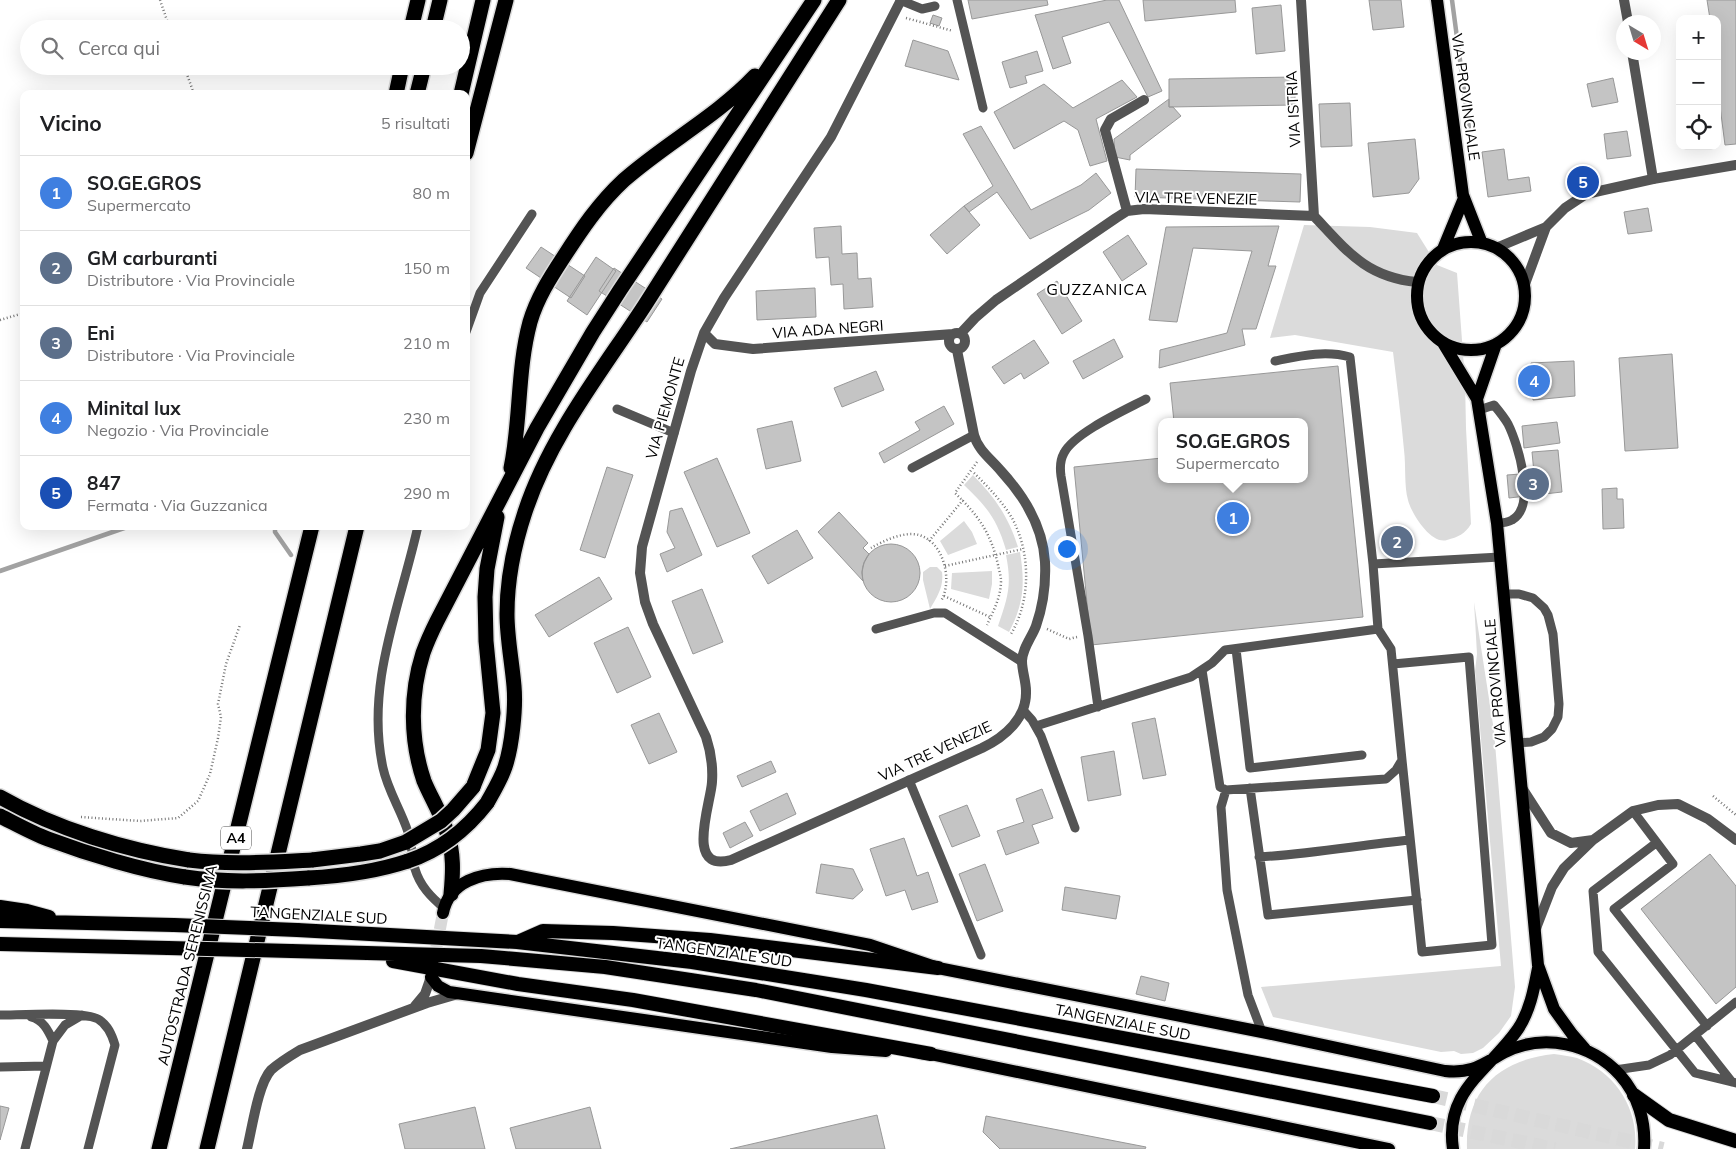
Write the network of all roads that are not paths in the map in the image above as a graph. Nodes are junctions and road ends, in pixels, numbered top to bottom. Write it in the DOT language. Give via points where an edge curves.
graph roads {
  1 [pos="418,0"];
  2 [pos="440,0"];
  3 [pos="483,0"];
  4 [pos="506,0"];
  5 [pos="814,0"];
  6 [pos="839,0"];
  7 [pos="900,0"];
  8 [pos="957,0"];
  9 [pos="1301,0"];
  10 [pos="1437,0"];
  11 [pos="1624,0"];
  12 [pos="935,6"];
  13 [pos="1627,15"];
  14 [pos="413,20"];
  15 [pos="435,20"];
  16 [pos="779,52"];
  17 [pos="470,56"];
  18 [pos="1633,60"];
  19 [pos="400,75"];
  20 [pos="422,75"];
  21 [pos="465,75"];
  22 [pos="397,90"];
  23 [pos="418,90"];
  24 [pos="462,90"];
  25 [pos="1144,100"];
  26 [pos="983,108"];
  27 [pos="470,138"];
  28 [pos="1736,164"];
  29 [pos="1653,178"];
  30 [pos="1464,198"];
  31 [pos="1127,212"];
  32 [pos="532,214"];
  33 [pos="1314,216"];
  34 [pos="1546,227"];
  35 [pos="1480,241"];
  36 [pos="1496,248"];
  37 [pos="1443,249"];
  38 [pos="1418,282"];
  39 [pos="1525,284"];
  40 [pos="470,321"];
  41 [pos="704,333"];
  42 [pos="955,340"];
  43 [pos="1443,343"];
  44 [pos="1496,344"];
  45 [pos="1275,361"];
  46 [pos="1146,399"];
  47 [pos="1478,404"];
  48 [pos="617,408"];
  49 [pos="674,433"];
  50 [pos="974,434"];
  51 [pos="912,468"];
  52 [pos="504,492"];
  53 [pos="1497,523"];
  54 [pos="311,530"];
  55 [pos="356,530"];
  56 [pos="417,530"];
  57 [pos="1500,557"];
  58 [pos="1373,564"];
  59 [pos="1503,594"];
  60 [pos="876,629"];
  61 [pos="1378,629"];
  62 [pos="1236,648"];
  63 [pos="1022,662"];
  64 [pos="1393,664"];
  65 [pos="1202,670"];
  66 [pos="1098,707"];
  67 [pos="1023,710"];
  68 [pos="1036,726"];
  69 [pos="1517,743"];
  70 [pos="1362,755"];
  71 [pos="1402,760"];
  72 [pos="909,780"];
  73 [pos="1250,788"];
  74 [pos="1522,788"];
  75 [pos="1226,790"];
  76 [pos="0,798"];
  77 [pos="1633,811"];
  78 [pos="0,816"];
  79 [pos="1075,828"];
  80 [pos="1410,840"];
  81 [pos="1593,840"];
  82 [pos="1736,840"];
  83 [pos="1656,843"];
  84 [pos="1259,857"];
  85 [pos="712,859"];
  86 [pos="452,894"];
  87 [pos="1416,900"];
  88 [pos="0,908"];
  89 [pos="443,911"];
  90 [pos="0,921"];
  91 [pos="66,923"];
  92 [pos="1535,932"];
  93 [pos="517,942"];
  94 [pos="0,944"];
  95 [pos="82,946"];
  96 [pos="0,952"];
  97 [pos="323,952"];
  98 [pos="981,955"];
  99 [pos="1538,965"];
  100 [pos="938,968"];
  101 [pos="431,977"];
  102 [pos="463,994"];
  103 [pos="1736,1002"];
  104 [pos="411,1009"];
  105 [pos="24,1014"];
  106 [pos="0,1015"];
  107 [pos="82,1015"];
  108 [pos="1706,1026"];
  109 [pos="1262,1032"];
  110 [pos="1695,1035"];
  111 [pos="53,1041"];
  112 [pos="1585,1049"];
  113 [pos="1677,1050"];
  114 [pos="931,1054"];
  115 [pos="1490,1062"];
  116 [pos="46,1066"];
  117 [pos="0,1067"];
  118 [pos="1615,1070"];
  119 [pos="1734,1083"];
  120 [pos="1634,1095"];
  121 [pos="1433,1096"];
  122 [pos="1430,1123"];
  123 [pos="1736,1140"];
  124 [pos="25,1149"];
  125 [pos="88,1149"];
  126 [pos="159,1149"];
  127 [pos="207,1149"];
  128 [pos="247,1149"];
  129 [pos="1389,1149"];
  130 [pos="1453,1149"];
  131 [pos="1644,1149"];
  1 -- 14 [label="highway"];
  2 -- 15 [label="highway"];
  3 -- 17 [label="highway"];
  4 -- 27 [label="highway"];
  5 -- 16 [label="highway"];
  6 -- 78 [label="highway, bridge" via="579,404 541,473 521,526 508,585 507,616 514,689 505,768 487,803 472,822 441,846 384,870 254,881 170,875 48,839"];
  7 -- 12 [label="lane" via="922,10"];
  7 -- 41 [label="street, VIA PIEMONTE" via="831,137"];
  8 -- 26 [label="lane"];
  9 -- 33 [label="street, VIA ISTRIA"];
  10 -- 30 [label="main road, VIA PROVINCIALE"];
  11 -- 13 [label="street"];
  16 -- 52 [label="highway" via="606,312 550,404"];
  16 -- 52 [label="highway" via="730,100 616,188 586,223 549,280 535,306 528,331 514,451"];
  18 -- 29 [label="street"];
  19 -- 22 [label="highway"];
  20 -- 23 [label="highway"];
  21 -- 24 [label="highway"];
  25 -- 31 [label="street" via="1111,119 1105,130"];
  28 -- 29 [label="street"];
  29 -- 34 [label="street" via="1586,194 1565,208"];
  30 -- 35 [label="main road, VIA PROVINCIALE"];
  30 -- 37 [label="main road, VIA PROVINCIALE"];
  31 -- 33 [label="street, VIA TRE VENEZIE" via="1144,209"];
  31 -- 42 [label="street, VIA TRE VENEZIE" via="1004,294 981,312"];
  32 -- 40 [label="lane" via="480,293"];
  33 -- 38 [label="street" via="1366,266 1382,275"];
  34 -- 36 [label="street"];
  34 -- 39 [label="street"];
  35 -- 36 [label="main road"];
  35 -- 37 [label="main road, VIA PROVINCIALE" via="1464,241"];
  36 -- 39 [label="main road" via="1512,262"];
  37 -- 38 [label="main road, VIA PROVINCIALE" via="1428,261"];
  38 -- 43 [label="main road, VIA PROVINCIALE" via="1418,313 1427,329"];
  39 -- 44 [label="main road, VIA PROVINCIALE" via="1526,296 1519,321"];
  41 -- 42 [label="street, VIA ADA NEGRI" via="715,344 753,349 925,337"];
  41 -- 49 [label="street, VIA PIEMONTE"];
  42 -- 50 [label="street, VIA TRE VENEZIE"];
  43 -- 44 [label="main road, VIA PROVINCIALE" via="1457,349 1476,350"];
  43 -- 47 [label="main road, VIA PROVINCIALE"];
  44 -- 47 [label="main road, VIA PROVINCIALE"];
  45 -- 58 [label="lane" via="1316,354 1350,357"];
  46 -- 66 [label="lane" via="1076,440 1061,461"];
  47 -- 53 [label="main road, VIA PROVINCIALE"];
  47 -- 53 [label="lane" via="1494,405 1504,418 1514,439 1523,475 1525,498 1522,508 1513,520"];
  48 -- 49 [label="lane"];
  49 -- 85 [label="street, VIA PIEMONTE" via="642,547 640,582 653,624 709,746 712,783 703,838 704,848"];
  50 -- 51 [label="lane"];
  50 -- 63 [label="street, VIA TRE VENEZIE" via="984,453 1025,501 1040,536 1045,579 1042,603"];
  52 -- 76 [label="highway, bridge" via="491,541 485,597 493,713 488,750 472,787 441,821 406,842 361,854 258,863 208,862 155,854 86,835"];
  52 -- 86 [label="highway" via="436,621 423,652 416,682 413,710 416,748 424,780 452,849"];
  53 -- 57 [label="main road, VIA PROVINCIALE"];
  54 -- 126 [label="highway, AUTOSTRADA SERENISSIMA / A4"];
  55 -- 127 [label="highway"];
  56 -- 89 [label="lane" via="385,650 377,727 387,782 409,833 415,869 426,891"];
  57 -- 58 [label="lane"];
  57 -- 59 [label="main road, VIA PROVINCIALE"];
  58 -- 61 [label="lane"];
  59 -- 69 [label="main road, VIA PROVINCIALE"];
  59 -- 69 [label="lane" via="1533,598 1548,615 1553,634 1558,717 1544,737"];
  60 -- 63 [label="lane" via="945,613"];
  61 -- 62 [label="lane"];
  61 -- 64 [label="lane" via="1392,648"];
  62 -- 65 [label="lane" via="1225,650"];
  62 -- 70 [label="lane" via="1250,768"];
  63 -- 67 [label="street, VIA TRE VENEZIE" via="1026,693"];
  64 -- 71 [label="lane"];
  64 -- 87 [label="lane" via="1469,657 1492,945 1422,952"];
  65 -- 66 [label="lane" via="1191,678"];
  65 -- 75 [label="lane" via="1220,787"];
  66 -- 68 [label="lane"];
  67 -- 68 [label="lane"];
  67 -- 72 [label="street, VIA TRE VENEZIE" via="1012,728 996,741"];
  68 -- 79 [label="lane"];
  69 -- 74 [label="main road, VIA PROVINCIALE"];
  71 -- 73 [label="lane" via="1386,779"];
  71 -- 80 [label="lane"];
  72 -- 85 [label="street, VIA TRE VENEZIE" via="731,860 720,862"];
  72 -- 98 [label="lane"];
  73 -- 75 [label="lane"];
  73 -- 84 [label="lane"];
  74 -- 81 [label="street" via="1551,833 1571,843"];
  74 -- 92 [label="main road, VIA PROVINCIALE"];
  75 -- 109 [label="lane" via="1221,807 1227,890 1248,995"];
  77 -- 81 [label="street"];
  77 -- 82 [label="street" via="1678,804 1708,819"];
  77 -- 83 [label="lane"];
  80 -- 84 [label="lane"];
  80 -- 87 [label="lane"];
  81 -- 92 [label="street" via="1560,874"];
  83 -- 108 [label="lane" via="1673,864 1614,909"];
  83 -- 113 [label="lane" via="1593,892 1598,952"];
  84 -- 87 [label="lane" via="1268,914"];
  86 -- 89 [label="main road"];
  86 -- 100 [label="main road" via="477,876 510,874 870,946"];
  88 -- 91 [label="highway" via="27,910"];
  90 -- 91 [label="highway, TANGENZIALE SUD"];
  91 -- 93 [label="highway, TANGENZIALE SUD, bridge" via="298,930"];
  92 -- 99 [label="main road, VIA PROVINCIALE"];
  93 -- 100 [label="highway" via="543,931 613,933 710,940"];
  93 -- 121 [label="highway, TANGENZIALE SUD" via="692,962 827,984"];
  94 -- 95 [label="highway"];
  95 -- 96 [label="highway"];
  95 -- 97 [label="highway, bridge"];
  97 -- 114 [label="highway" via="386,959 518,984 633,1000"];
  97 -- 122 [label="highway" via="490,957 605,967 747,988"];
  99 -- 112 [label="main road" via="1554,1009"];
  99 -- 115 [label="main road" via="1523,1021"];
  100 -- 109 [label="main road"];
  101 -- 102 [label="main road" via="443,989"];
  101 -- 104 [label="street" via="426,994"];
  102 -- 104 [label="street"];
  102 -- 114 [label="main road" via="832,1047"];
  103 -- 108 [label="lane"];
  104 -- 128 [label="street" via="300,1050 284,1060 270,1072 261,1090"];
  105 -- 106 [label="lane"];
  105 -- 107 [label="lane"];
  105 -- 111 [label="lane" via="37,1018 47,1027"];
  107 -- 111 [label="lane" via="65,1025"];
  107 -- 125 [label="lane" via="97,1018 105,1024 114,1045"];
  108 -- 110 [label="lane"];
  109 -- 115 [label="main road" via="1445,1071 1463,1071"];
  110 -- 113 [label="lane"];
  110 -- 119 [label="lane"];
  111 -- 116 [label="lane"];
  112 -- 115 [label="main road" via="1560,1043 1536,1043 1505,1052"];
  112 -- 118 [label="main road"];
  113 -- 118 [label="lane" via="1649,1065"];
  113 -- 119 [label="lane" via="1695,1073"];
  114 -- 129 [label="main road"];
  115 -- 130 [label="main road" via="1467,1086 1459,1103 1452,1131"];
  116 -- 117 [label="lane"];
  116 -- 124 [label="lane"];
  118 -- 120 [label="main road"];
  120 -- 123 [label="highway" via="1668,1120"];
  120 -- 131 [label="main road" via="1644,1127"];
}
